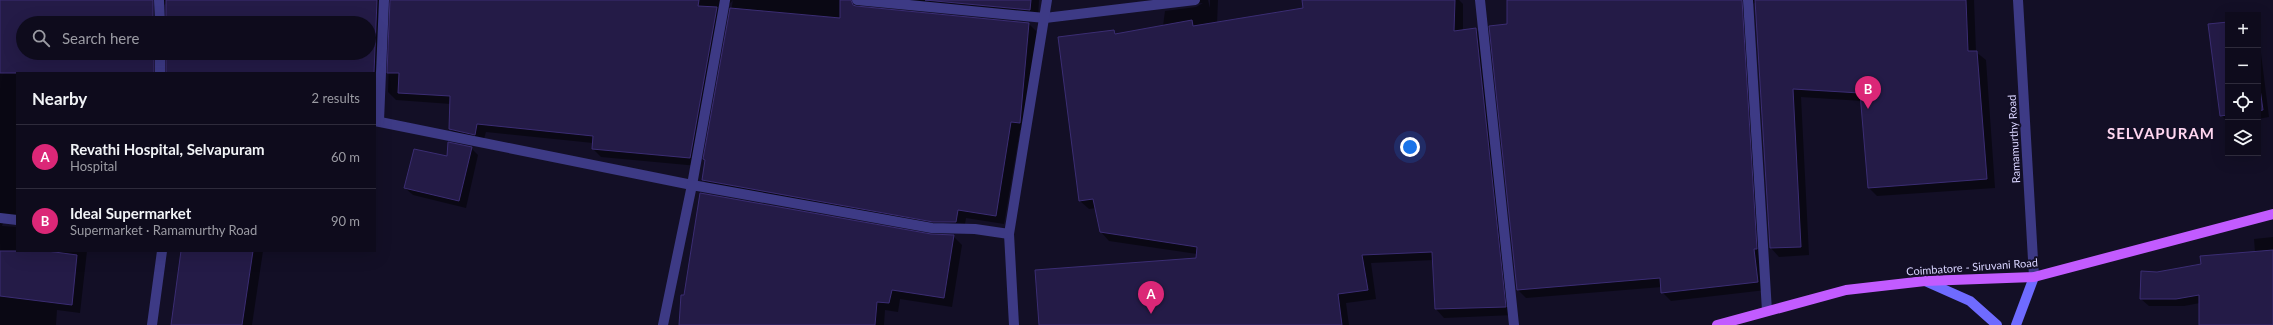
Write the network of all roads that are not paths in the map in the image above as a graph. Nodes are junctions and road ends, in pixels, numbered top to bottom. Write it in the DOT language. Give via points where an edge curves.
graph roads {
  1 [pos="159,0"];
  2 [pos="384,0"];
  3 [pos="725,0"];
  4 [pos="857,0"];
  5 [pos="1047,0"];
  6 [pos="1195,0"];
  7 [pos="1480,0"];
  8 [pos="1748,0"];
  9 [pos="2018,0"];
  10 [pos="160,16"];
  11 [pos="1045,18"];
  12 [pos="160,60"];
  13 [pos="160,72"];
  14 [pos="377,121"];
  15 [pos="692,185"];
  16 [pos="2273,214"];
  17 [pos="0,218"];
  18 [pos="16,220"];
  19 [pos="1009,234"];
  20 [pos="162,252"];
  21 [pos="2034,277"];
  22 [pos="1926,281"];
  23 [pos="1767,311"];
  24 [pos="152,325"];
  25 [pos="663,325"];
  26 [pos="1014,325"];
  27 [pos="1514,325"];
  28 [pos="1717,325"];
  29 [pos="1996,325"];
  30 [pos="2016,325"];
  1 -- 10 [label="street"];
  2 -- 14 [label="street"];
  3 -- 15 [label="street"];
  4 -- 11 [label="street"];
  5 -- 11 [label="street"];
  6 -- 11 [label="street"];
  7 -- 27 [label="street"];
  8 -- 23 [label="street"];
  9 -- 21 [label="street, Ramamurthy Road"];
  11 -- 19 [label="street"];
  12 -- 13 [label="street"];
  14 -- 15 [label="street"];
  15 -- 19 [label="street" via="932,228 975,229"];
  15 -- 25 [label="street"];
  16 -- 21 [label="main road, Coimbatore - Siruvani Road"];
  17 -- 18 [label="street"];
  19 -- 26 [label="street"];
  20 -- 24 [label="street"];
  21 -- 22 [label="main road, Coimbatore - Siruvani Road"];
  21 -- 30 [label="main road"];
  22 -- 23 [label="main road, Coimbatore - Siruvani Road" via="1846,290"];
  22 -- 29 [label="main road" via="1970,301"];
  23 -- 28 [label="main road, Coimbatore - Siruvani Road"];
}
